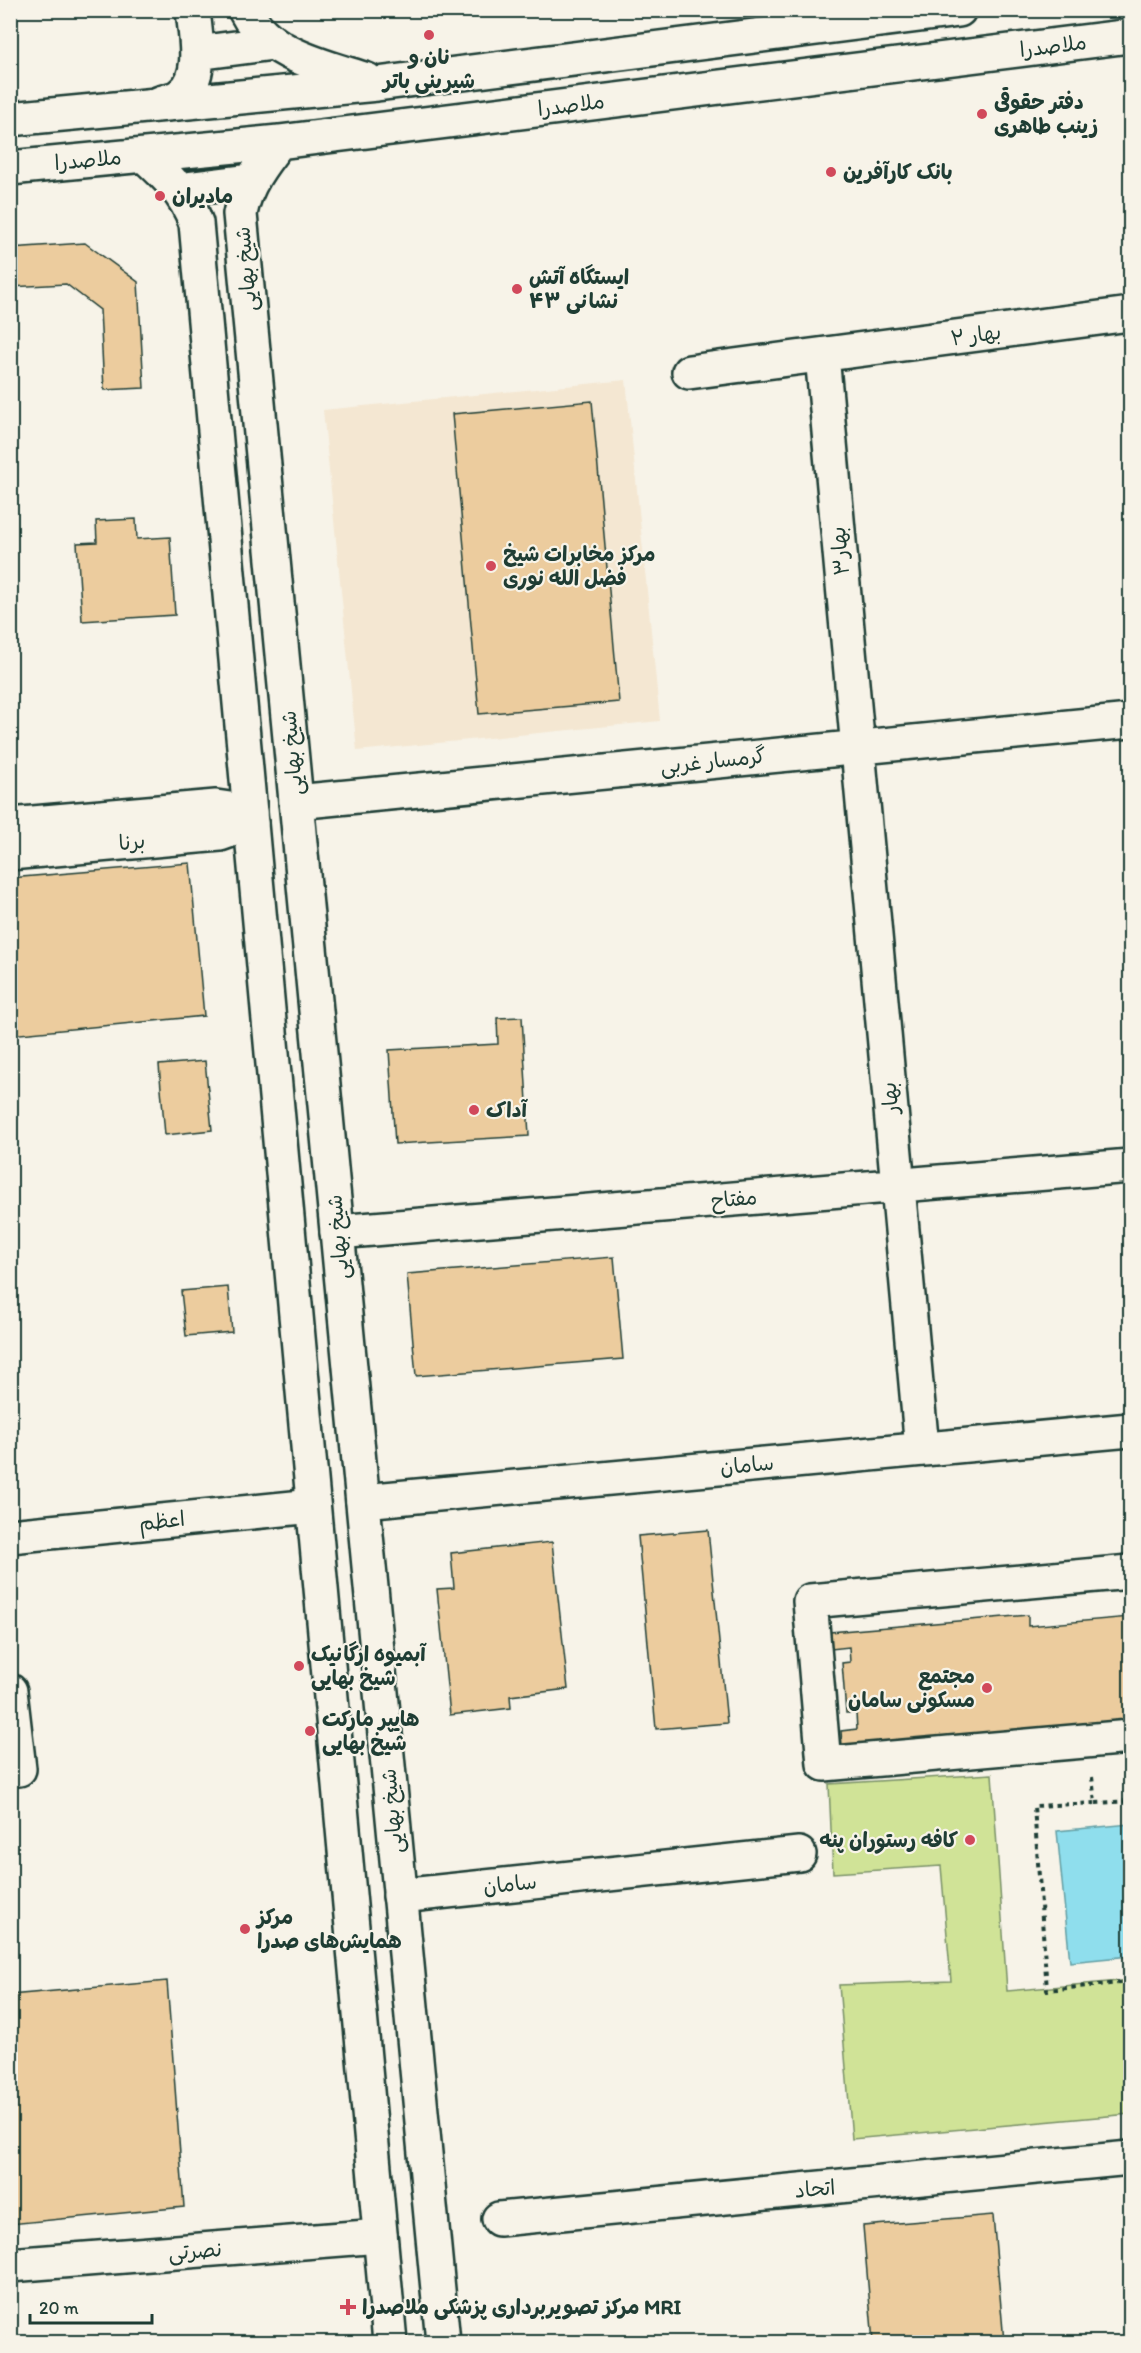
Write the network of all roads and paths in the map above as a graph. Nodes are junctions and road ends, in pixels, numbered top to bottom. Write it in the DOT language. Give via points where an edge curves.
graph roads {
  1 [pos="193,10"];
  2 [pos="245,10"];
  3 [pos="959,10"];
  4 [pos="1131,36"];
  5 [pos="273,43"];
  6 [pos="197,53"];
  7 [pos="377,84"];
  8 [pos="153,106"];
  9 [pos="10,119"];
  10 [pos="279,142"];
  11 [pos="144,155"];
  12 [pos="10,168"];
  13 [pos="252,181"];
  14 [pos="179,190"];
  15 [pos="1131,314"];
  16 [pos="822,355"];
  17 [pos="689,372"];
  18 [pos="1131,721"];
  19 [pos="858,747"];
  20 [pos="296,802"];
  21 [pos="250,818"];
  22 [pos="10,825"];
  23 [pos="10,853"];
  24 [pos="1131,1166"];
  25 [pos="898,1185"];
  26 [pos="337,1232"];
  27 [pos="1131,1430"];
  28 [pos="922,1449"];
  29 [pos="363,1501"];
  30 [pos="313,1506"];
  31 [pos="10,1536"];
  32 [pos="1131,1572"];
  33 [pos="10,1691"];
  34 [pos="1131,1737"];
  35 [pos="1087,1741"];
  36 [pos="19,1769"];
  37 [pos="1131,1800"];
  38 [pos="1095,1803"];
  39 [pos="799,1854"];
  40 [pos="400,1896"];
  41 [pos="407,1964"];
  42 [pos="356,1969"];
  43 [pos="1131,1982"];
  44 [pos="1131,2158"];
  45 [pos="499,2219"];
  46 [pos="380,2236"];
  47 [pos="10,2265"];
  48 [pos="390,2343"];
  49 [pos="443,2343"];
  1 -- 6 [label="main road"];
  2 -- 5 [label="main road"];
  3 -- 7 [label="main road"];
  4 -- 10 [label="main road, ملاصدرا"];
  5 -- 6 [label="main road"];
  5 -- 7 [label="main road" via="312,63"];
  6 -- 8 [label="main road" via="189,87 181,96"];
  7 -- 8 [label="main road"];
  8 -- 9 [label="main road"];
  10 -- 11 [label="main road, ملاصدرا"];
  10 -- 13 [label="main road, شیخ بهایی"];
  11 -- 12 [label="main road, ملاصدرا"];
  11 -- 14 [label="main road"];
  13 -- 14 [label="main road"];
  13 -- 20 [label="main road, شیخ بهایی" via="240,214"];
  14 -- 21 [label="main road" via="196,223"];
  15 -- 16 [label="main road, بهار ۲"];
  16 -- 17 [label="main road, بهار ۲"];
  16 -- 19 [label="main road, بهار۳"];
  18 -- 19 [label="main road, گرمسار غربی"];
  19 -- 20 [label="main road, گرمسار غربی"];
  19 -- 25 [label="main road, بهار"];
  20 -- 26 [label="main road, شیخ بهایی"];
  21 -- 22 [label="main road, برنا" via="216,807"];
  21 -- 23 [label="main road, برنا" via="220,834"];
  21 -- 30 [label="main road"];
  24 -- 25 [label="main road, مفتاح"];
  25 -- 26 [label="main road, مفتاح"];
  25 -- 28 [label="main road, بهار"];
  26 -- 29 [label="main road, شیخ بهایی"];
  27 -- 28 [label="main road, سامان"];
  28 -- 29 [label="main road, سامان"];
  29 -- 30 [label="main road, سامان"];
  29 -- 40 [label="main road, شیخ بهایی"];
  30 -- 31 [label="main road, اعظم"];
  30 -- 42 [label="main road"];
  32 -- 35 [label="main road" via="810,1601 824,1764"];
  33 -- 36 [label="main road"];
  34 -- 35 [label="main road"];
  35 -- 38 [label="path"];
  37 -- 38 [label="path"];
  38 -- 43 [label="path" via="1034,1806 1047,1990"];
  39 -- 40 [label="main road, سامان"];
  40 -- 41 [label="main road, شیخ بهایی"];
  41 -- 42 [label="main road"];
  41 -- 49 [label="main road, شیخ بهایی"];
  42 -- 46 [label="main road"];
  44 -- 45 [label="main road, اتحاد"];
  46 -- 47 [label="main road, نصرتی"];
  46 -- 48 [label="main road"];
}
